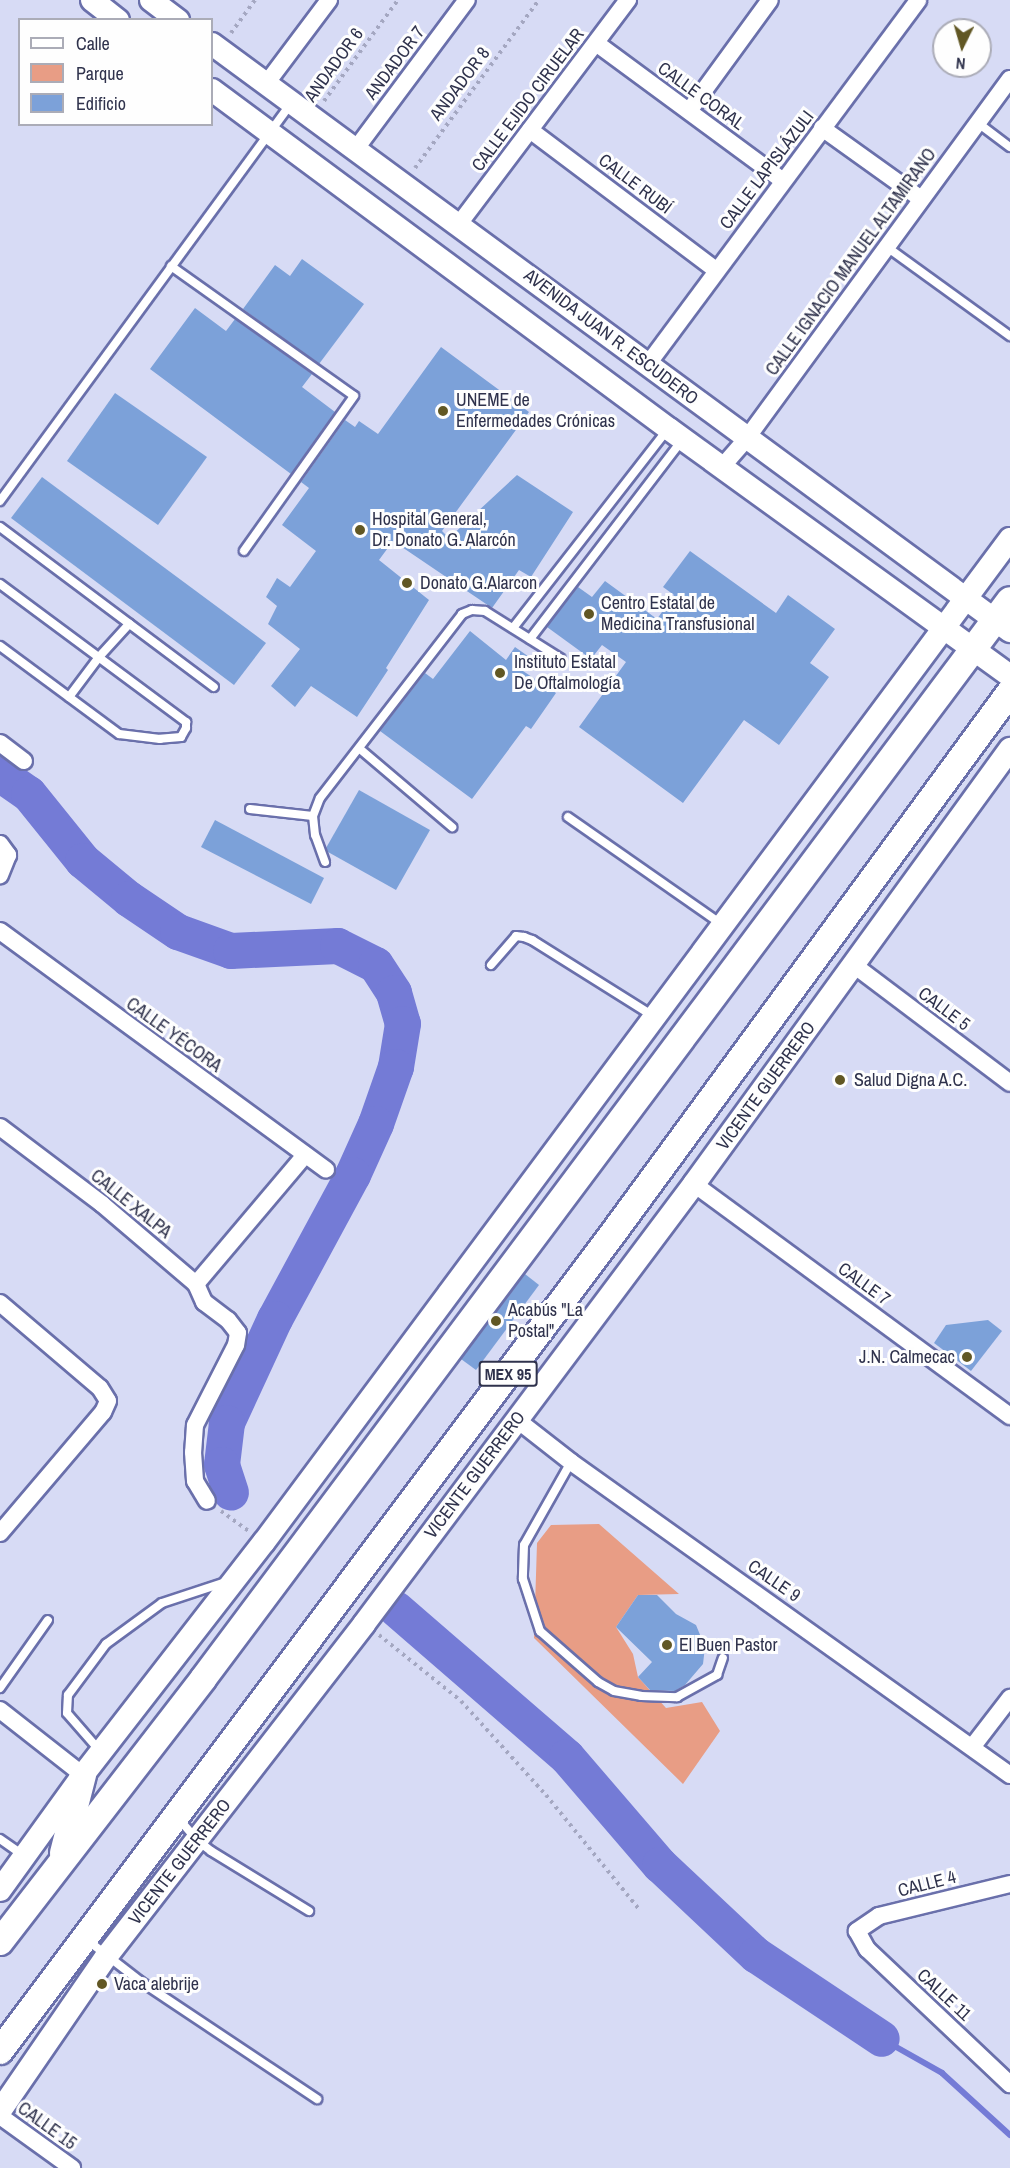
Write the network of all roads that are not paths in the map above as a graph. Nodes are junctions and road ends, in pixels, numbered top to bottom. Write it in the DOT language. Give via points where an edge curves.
graph roads {
  1 [pos="329,0"];
  2 [pos="467,0"];
  3 [pos="628,0"];
  4 [pos="770,0"];
  5 [pos="918,0"];
  6 [pos="596,43"];
  7 [pos="215,47"];
  8 [pos="1010,79"];
  9 [pos="266,84"];
  10 [pos="213,91"];
  11 [pos="292,103"];
  12 [pos="689,111"];
  13 [pos="978,123"];
  14 [pos="822,128"];
  15 [pos="530,130"];
  16 [pos="268,132"];
  17 [pos="1010,147"];
  18 [pos="355,150"];
  19 [pos="783,181"];
  20 [pos="921,199"];
  21 [pos="459,224"];
  22 [pos="887,247"];
  23 [pos="171,266"];
  24 [pos="716,270"];
  25 [pos="1010,336"];
  26 [pos="648,364"];
  27 [pos="676,434"];
  28 [pos="747,438"];
  29 [pos="722,467"];
  30 [pos="0,501"];
  31 [pos="0,528"];
  32 [pos="1010,539"];
  33 [pos="244,551"];
  34 [pos="0,584"];
  35 [pos="965,599"];
  36 [pos="1010,600"];
  37 [pos="129,624"];
  38 [pos="1002,626"];
  39 [pos="513,628"];
  40 [pos="943,628"];
  41 [pos="530,639"];
  42 [pos="0,646"];
  43 [pos="974,650"];
  44 [pos="99,657"];
  45 [pos="560,658"];
  46 [pos="1010,676"];
  47 [pos="214,687"];
  48 [pos="1010,692"];
  49 [pos="69,697"];
  50 [pos="0,743"];
  51 [pos="360,749"];
  52 [pos="1010,749"];
  53 [pos="24,760"];
  54 [pos="250,809"];
  55 [pos="313,816"];
  56 [pos="568,817"];
  57 [pos="452,827"];
  58 [pos="4,849"];
  59 [pos="325,862"];
  60 [pos="0,875"];
  61 [pos="723,925"];
  62 [pos="0,931"];
  63 [pos="491,965"];
  64 [pos="855,966"];
  65 [pos="654,1017"];
  66 [pos="1010,1083"];
  67 [pos="0,1127"];
  68 [pos="305,1155"];
  69 [pos="326,1170"];
  70 [pos="694,1184"];
  71 [pos="614,1232"];
  72 [pos="643,1251"];
  73 [pos="196,1284"];
  74 [pos="0,1304"];
  75 [pos="1010,1416"];
  76 [pos="516,1419"];
  77 [pos="571,1462"];
  78 [pos="207,1501"];
  79 [pos="0,1533"];
  80 [pos="235,1579"];
  81 [pos="48,1620"];
  82 [pos="723,1658"];
  83 [pos="0,1688"];
  84 [pos="1010,1698"];
  85 [pos="0,1710"];
  86 [pos="973,1746"];
  87 [pos="100,1752"];
  88 [pos="1010,1774"];
  89 [pos="83,1775"];
  90 [pos="177,1816"];
  91 [pos="0,1839"];
  92 [pos="197,1840"];
  93 [pos="24,1857"];
  94 [pos="60,1864"];
  95 [pos="1010,1884"];
  96 [pos="0,1890"];
  97 [pos="309,1911"];
  98 [pos="857,1931"];
  99 [pos="86,1939"];
  100 [pos="0,1942"];
  101 [pos="106,1957"];
  102 [pos="0,2051"];
  103 [pos="1010,2084"];
  104 [pos="317,2099"];
  105 [pos="0,2111"];
  106 [pos="0,2116"];
  107 [pos="72,2168"];
  1 -- 9 [label="street"];
  2 -- 18 [label="street, ANDADOR 7"];
  3 -- 6 [label="street, CALLE EJIDO CIRUELAR"];
  4 -- 12 [label="street"];
  5 -- 14 [label="street, CALLE LAPISLÁZULI"];
  6 -- 12 [label="street, CALLE CORAL"];
  6 -- 15 [label="street, CALLE EJIDO CIRUELAR"];
  7 -- 9 [label="main road, AVENIDA JUAN R. ESCUDERO"];
  8 -- 13 [label="street, CALLE IGNACIO MANUEL ALTAMIRANO"];
  9 -- 11 [label="main road, AVENIDA JUAN R. ESCUDERO"];
  10 -- 16 [label="main road"];
  11 -- 16 [label="lane"];
  11 -- 18 [label="main road, AVENIDA JUAN R. ESCUDERO"];
  12 -- 19 [label="street, CALLE CORAL"];
  13 -- 17 [label="lane"];
  13 -- 20 [label="street, CALLE IGNACIO MANUEL ALTAMIRANO"];
  14 -- 19 [label="street, CALLE LAPISLÁZULI"];
  14 -- 20 [label="street"];
  15 -- 21 [label="street, CALLE EJIDO CIRUELAR"];
  15 -- 24 [label="street, CALLE RUBÍ"];
  16 -- 23 [label="lane"];
  16 -- 27 [label="main road"];
  18 -- 21 [label="main road, AVENIDA JUAN R. ESCUDERO"];
  19 -- 24 [label="street, CALLE LAPISLÁZULI"];
  20 -- 22 [label="street, CALLE IGNACIO MANUEL ALTAMIRANO"];
  21 -- 26 [label="main road, AVENIDA JUAN R. ESCUDERO"];
  22 -- 25 [label="lane"];
  22 -- 28 [label="street, CALLE IGNACIO MANUEL ALTAMIRANO"];
  23 -- 30 [label="lane"];
  23 -- 33 [label="lane" via="354,396"];
  24 -- 26 [label="street, CALLE LAPISLÁZULI"];
  26 -- 28 [label="main road, AVENIDA JUAN R. ESCUDERO"];
  27 -- 29 [label="main road"];
  27 -- 39 [label="lane"];
  27 -- 41 [label="lane"];
  28 -- 29 [label="street, CALLE IGNACIO MANUEL ALTAMIRANO"];
  28 -- 35 [label="main road, AVENIDA JUAN R. ESCUDERO"];
  29 -- 40 [label="main road"];
  31 -- 37 [label="lane"];
  32 -- 35 [label="main road"];
  34 -- 44 [label="lane"];
  35 -- 38 [label="main road, AVENIDA JUAN R. ESCUDERO"];
  35 -- 40 [label="main road"];
  36 -- 38 [label="main road"];
  37 -- 44 [label="lane"];
  37 -- 47 [label="lane"];
  38 -- 43 [label="main road"];
  39 -- 41 [label="lane"];
  39 -- 51 [label="lane" via="485,611 462,614"];
  40 -- 43 [label="main road"];
  40 -- 61 [label="main road"];
  41 -- 45 [label="lane"];
  42 -- 49 [label="lane"];
  43 -- 46 [label="main road"];
  43 -- 94 [label="main road" via="204,1678"];
  44 -- 49 [label="lane"];
  44 -- 49 [label="lane" via="186,722 181,737 160,739 119,734"];
  48 -- 71 [label="main road, MEX 95"];
  50 -- 53 [label="street"];
  51 -- 55 [label="lane" via="332,782"];
  51 -- 57 [label="lane"];
  52 -- 64 [label="main road, VICENTE GUERRERO"];
  54 -- 55 [label="lane"];
  55 -- 59 [label="lane"];
  56 -- 61 [label="lane"];
  58 -- 60 [label="street"];
  61 -- 65 [label="main road"];
  62 -- 68 [label="street, CALLE YÉCORA"];
  63 -- 65 [label="lane" via="516,936 524,937"];
  64 -- 66 [label="street, CALLE 5"];
  64 -- 70 [label="main road, VICENTE GUERRERO"];
  65 -- 80 [label="main road"];
  67 -- 73 [label="street, CALLE XALPA" via="102,1204"];
  68 -- 69 [label="street, CALLE YÉCORA"];
  68 -- 73 [label="street"];
  70 -- 72 [label="main road, VICENTE GUERRERO"];
  70 -- 75 [label="street, CALLE 7"];
  71 -- 72 [label="main road"];
  71 -- 90 [label="main road, MEX 95"];
  72 -- 76 [label="main road, VICENTE GUERRERO"];
  73 -- 78 [label="street, CALLE XALPA" via="204,1302 238,1333 236,1345 195,1425 195,1481"];
  74 -- 79 [label="street" via="100,1388 108,1401 103,1413"];
  76 -- 77 [label="street, CALLE 9"];
  76 -- 92 [label="main road, VICENTE GUERRERO"];
  77 -- 82 [label="lane" via="524,1545 522,1579 540,1631 598,1682 614,1691 640,1696 677,1697 717,1675"];
  77 -- 86 [label="street, CALLE 9"];
  80 -- 87 [label="main road"];
  80 -- 87 [label="lane" via="162,1603 106,1644 68,1695 67,1713"];
  81 -- 83 [label="lane"];
  84 -- 86 [label="street"];
  85 -- 89 [label="street"];
  86 -- 88 [label="street, CALLE 9"];
  87 -- 89 [label="main road"];
  89 -- 93 [label="main road"];
  89 -- 94 [label="main road"];
  90 -- 92 [label="lane"];
  90 -- 99 [label="main road, MEX 95"];
  91 -- 93 [label="lane"];
  92 -- 97 [label="lane"];
  92 -- 101 [label="main road, VICENTE GUERRERO"];
  93 -- 96 [label="main road"];
  94 -- 100 [label="main road"];
  95 -- 98 [label="street, CALLE 4" via="879,1916"];
  98 -- 103 [label="street, CALLE 11" via="867,1949"];
  99 -- 101 [label="lane"];
  99 -- 102 [label="main road, MEX 95"];
  101 -- 104 [label="lane"];
  101 -- 105 [label="main road, VICENTE GUERRERO"];
  106 -- 107 [label="street, CALLE 15"];
}
